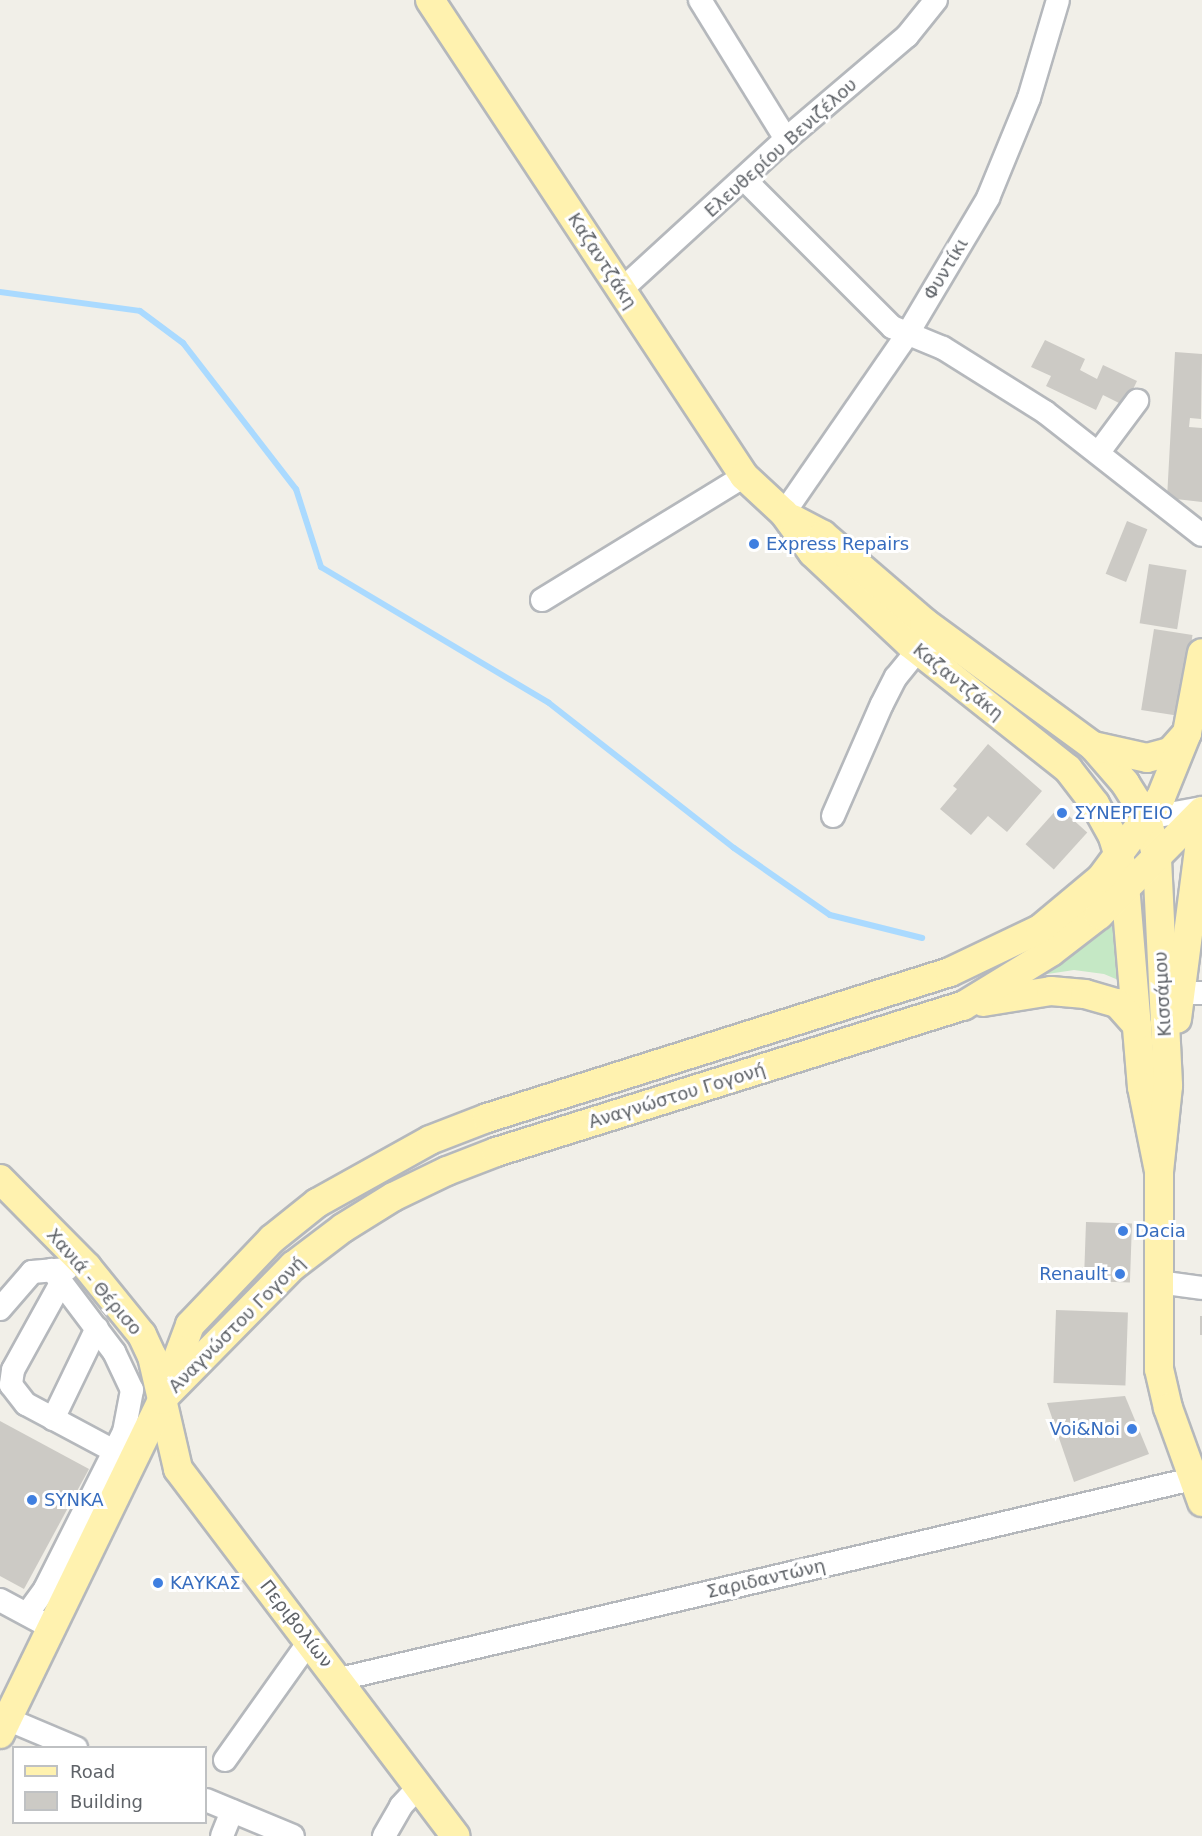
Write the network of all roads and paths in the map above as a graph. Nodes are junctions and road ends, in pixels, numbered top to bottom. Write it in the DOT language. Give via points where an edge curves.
graph roads {
  1 [pos="430,0"];
  2 [pos="700,0"];
  3 [pos="936,0"];
  4 [pos="1058,0"];
  5 [pos="786,139"];
  6 [pos="745,180"];
  7 [pos="620,291"];
  8 [pos="908,333"];
  9 [pos="1137,401"];
  10 [pos="1099,452"];
  11 [pos="744,476"];
  12 [pos="784,513"];
  13 [pos="1202,535"];
  14 [pos="542,600"];
  15 [pos="918,650"];
  16 [pos="1202,653"];
  17 [pos="1187,733"];
  18 [pos="1093,746"];
  19 [pos="833,816"];
  20 [pos="1147,818"];
  21 [pos="1198,825"];
  22 [pos="1120,856"];
  23 [pos="1157,859"];
  24 [pos="1127,890"];
  25 [pos="1191,993"];
  26 [pos="963,1006"];
  27 [pos="1137,1025"];
  28 [pos="1168,1086"];
  29 [pos="1159,1171"];
  30 [pos="0,1179"];
  31 [pos="87,1267"];
  32 [pos="57,1276"];
  33 [pos="1158,1281"];
  34 [pos="1202,1288"];
  35 [pos="0,1309"];
  36 [pos="97,1328"];
  37 [pos="162,1400"];
  38 [pos="53,1419"];
  39 [pos="114,1451"];
  40 [pos="1197,1490"];
  41 [pos="0,1600"];
  42 [pos="27,1614"];
  43 [pos="52,1629"];
  44 [pos="309,1642"];
  45 [pos="340,1679"];
  46 [pos="4,1726"];
  47 [pos="69,1746"];
  48 [pos="225,1760"];
  49 [pos="418,1788"];
  50 [pos="207,1800"];
  51 [pos="232,1811"];
  52 [pos="222,1836"];
  53 [pos="293,1836"];
  54 [pos="384,1836"];
  55 [pos="456,1836"];
  1 -- 7 [label="main road, Καζαντζάκη"];
  2 -- 5 [label="street"];
  3 -- 5 [label="street, Ελευθερίου Βενιζέλου" via="907,36"];
  4 -- 8 [label="street, Φυντίκι" via="1029,98 988,198"];
  5 -- 6 [label="street, Ελευθερίου Βενιζέλου"];
  6 -- 7 [label="street, Ελευθερίου Βενιζέλου"];
  6 -- 8 [label="street" via="891,327"];
  7 -- 11 [label="main road, Καζαντζάκη"];
  8 -- 10 [label="street" via="954,354"];
  8 -- 12 [label="street, Φυντίκι"];
  9 -- 10 [label="street"];
  10 -- 13 [label="street"];
  11 -- 12 [label="main road, Καζαντζάκη"];
  11 -- 14 [label="street"];
  12 -- 15 [label="main road, Καζαντζάκη" via="813,553"];
  12 -- 18 [label="main road, Καζαντζάκη" via="823,535 924,622"];
  15 -- 19 [label="street" via="896,677 882,704"];
  15 -- 22 [label="main road, Καζαντζάκη" via="1068,769 1095,804"];
  16 -- 17 [label="main road, Αναγνώστου Γογονή"];
  17 -- 18 [label="main road" via="1170,752 1147,758"];
  17 -- 20 [label="main road, Αναγνώστου Γογονή" via="1172,776"];
  18 -- 20 [label="main road, Καζαντζάκη" via="1125,783"];
  20 -- 21 [label="street"];
  20 -- 21 [label="street"];
  20 -- 22 [label="main road, Αναγνώστου Γογονή"];
  20 -- 23 [label="main road, Κισσάμου"];
  21 -- 23 [label="main road, Αναγνώστου Γογονή"];
  21 -- 25 [label="main road"];
  22 -- 24 [label="main road, Κισσάμου"];
  22 -- 37 [label="main road, Αναγνώστου Γογονή" via="1084,895 1040,929 950,972 487,1118 430,1140 371,1170 317,1203 272,1239 206,1304 179,1346"];
  23 -- 24 [label="main road, Αναγνώστου Γογονή"];
  23 -- 28 [label="main road, Κισσάμου"];
  24 -- 26 [label="main road, Αναγνώστου Γογονή" via="1051,952"];
  24 -- 27 [label="main road, Κισσάμου"];
  25 -- 28 [label="main road"];
  26 -- 27 [label="main road" via="1065,991 1117,1003"];
  26 -- 37 [label="main road, Αναγνώστου Γογονή" via="447,1171 343,1228 293,1266"];
  27 -- 29 [label="main road, Κισσάμου" via="1142,1087"];
  28 -- 29 [label="main road, Κισσάμου"];
  29 -- 33 [label="main road, Κισσάμου"];
  30 -- 31 [label="main road, Χανιά - Θέρισο"];
  31 -- 32 [label="street"];
  31 -- 37 [label="main road, Χανιά - Θέρισο" via="145,1341"];
  32 -- 35 [label="street" via="32,1272"];
  32 -- 36 [label="street"];
  32 -- 38 [label="street" via="11,1377 18,1399"];
  33 -- 34 [label="street"];
  33 -- 40 [label="main road, Κισσάμου" via="1159,1369 1168,1408"];
  36 -- 38 [label="street"];
  36 -- 39 [label="street" via="125,1371 132,1390 123,1432"];
  37 -- 43 [label="main road, Αναγνώστου Γογονή"];
  37 -- 44 [label="main road, Περιβολίων" via="177,1469"];
  38 -- 39 [label="street"];
  39 -- 42 [label="street" via="45,1589"];
  40 -- 45 [label="street, Σαριδαντώνη"];
  41 -- 42 [label="street"];
  42 -- 43 [label="street"];
  43 -- 46 [label="main road, Αναγνώστου Γογονή"];
  44 -- 45 [label="main road, Περιβολίων"];
  44 -- 48 [label="street"];
  45 -- 49 [label="main road, Περιβολίων"];
  46 -- 47 [label="street"];
  49 -- 54 [label="street"];
  49 -- 55 [label="main road, Περιβολίων"];
  50 -- 51 [label="street"];
  51 -- 52 [label="street"];
  51 -- 53 [label="street"];
}
